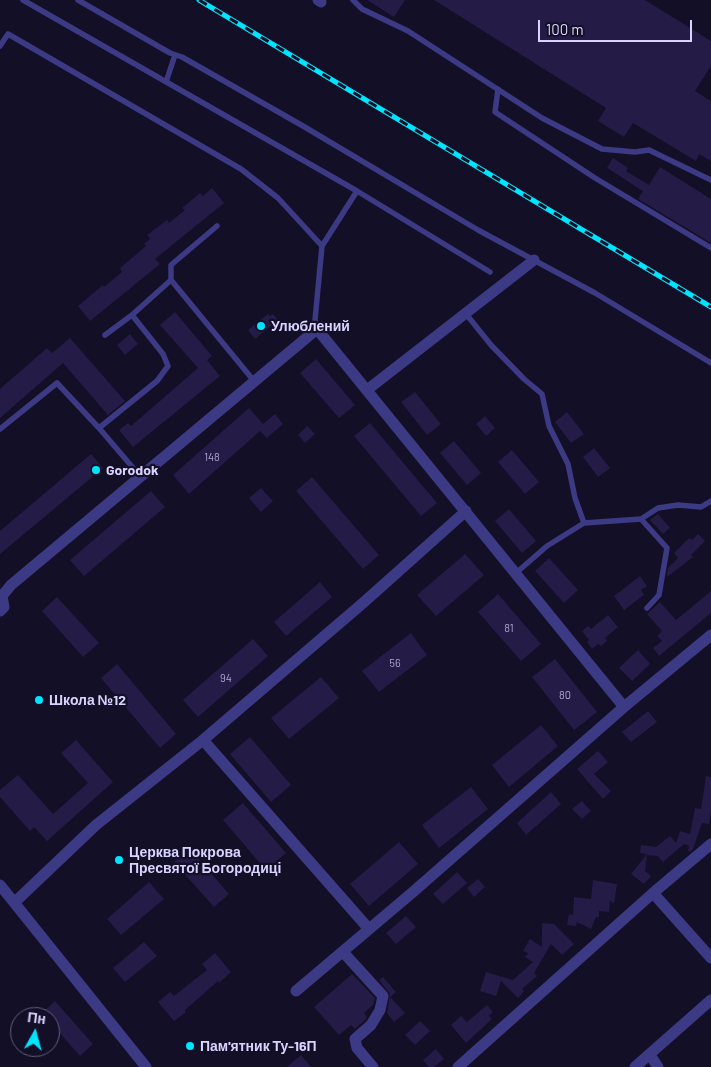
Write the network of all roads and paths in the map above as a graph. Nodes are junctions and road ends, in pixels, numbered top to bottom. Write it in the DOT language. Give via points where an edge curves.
graph roads {
  1 [pos="23,0"];
  2 [pos="78,0"];
  3 [pos="353,0"];
  4 [pos="0,46"];
  5 [pos="176,55"];
  6 [pos="166,82"];
  7 [pos="498,89"];
  8 [pos="711,180"];
  9 [pos="356,191"];
  10 [pos="217,226"];
  11 [pos="322,246"];
  12 [pos="711,248"];
  13 [pos="534,260"];
  14 [pos="490,272"];
  15 [pos="171,280"];
  16 [pos="466,314"];
  17 [pos="132,315"];
  18 [pos="317,329"];
  19 [pos="105,335"];
  20 [pos="711,363"];
  21 [pos="254,381"];
  22 [pos="367,390"];
  23 [pos="99,428"];
  24 [pos="0,429"];
  25 [pos="140,476"];
  26 [pos="711,501"];
  27 [pos="466,511"];
  28 [pos="641,519"];
  29 [pos="584,523"];
  30 [pos="516,573"];
  31 [pos="1,595"];
  32 [pos="647,608"];
  33 [pos="0,611"];
  34 [pos="711,635"];
  35 [pos="624,707"];
  36 [pos="203,740"];
  37 [pos="711,844"];
  38 [pos="0,885"];
  39 [pos="653,893"];
  40 [pos="15,902"];
  41 [pos="369,929"];
  42 [pos="343,952"];
  43 [pos="711,958"];
  44 [pos="296,991"];
  45 [pos="711,1000"];
  46 [pos="650,1055"];
  47 [pos="146,1067"];
  48 [pos="372,1067"];
  49 [pos="458,1067"];
  50 [pos="635,1067"];
  51 [pos="658,1067"];
  1 -- 6 [label="lane"];
  2 -- 5 [label="lane"];
  3 -- 7 [label="lane" via="362,9 408,31"];
  4 -- 11 [label="lane" via="8,34 241,169 278,198"];
  5 -- 6 [label="lane"];
  5 -- 13 [label="lane"];
  6 -- 9 [label="lane"];
  7 -- 8 [label="lane" via="542,118 602,148 635,152 649,150"];
  7 -- 12 [label="lane" via="495,112 595,178"];
  9 -- 11 [label="lane"];
  9 -- 14 [label="lane"];
  10 -- 15 [label="lane" via="171,265"];
  11 -- 18 [label="lane" via="314,320"];
  13 -- 16 [label="street"];
  13 -- 20 [label="lane"];
  15 -- 17 [label="lane"];
  15 -- 21 [label="lane"];
  16 -- 22 [label="street"];
  16 -- 29 [label="lane" via="491,346 542,394 549,426 568,464"];
  17 -- 19 [label="lane"];
  17 -- 23 [label="lane" via="163,354 168,366 157,381"];
  18 -- 21 [label="street"];
  18 -- 22 [label="street"];
  21 -- 25 [label="street"];
  22 -- 27 [label="street"];
  23 -- 24 [label="lane" via="57,383"];
  23 -- 25 [label="lane"];
  25 -- 31 [label="street"];
  26 -- 28 [label="lane" via="701,507 678,505 658,508"];
  27 -- 30 [label="street"];
  27 -- 36 [label="street"];
  28 -- 29 [label="lane"];
  28 -- 32 [label="lane" via="667,548 659,595"];
  29 -- 30 [label="lane" via="547,546"];
  30 -- 35 [label="street"];
  31 -- 33 [label="street" via="4,607"];
  34 -- 35 [label="street"];
  35 -- 41 [label="street"];
  36 -- 40 [label="street" via="96,825"];
  36 -- 41 [label="street"];
  37 -- 39 [label="street"];
  38 -- 40 [label="street"];
  39 -- 43 [label="street"];
  39 -- 49 [label="street"];
  40 -- 47 [label="street"];
  41 -- 42 [label="street"];
  42 -- 44 [label="street"];
  42 -- 48 [label="street" via="383,996 380,1010 371,1025 355,1039 357,1048"];
  45 -- 46 [label="street"];
  46 -- 50 [label="street"];
  46 -- 51 [label="street"];
}
